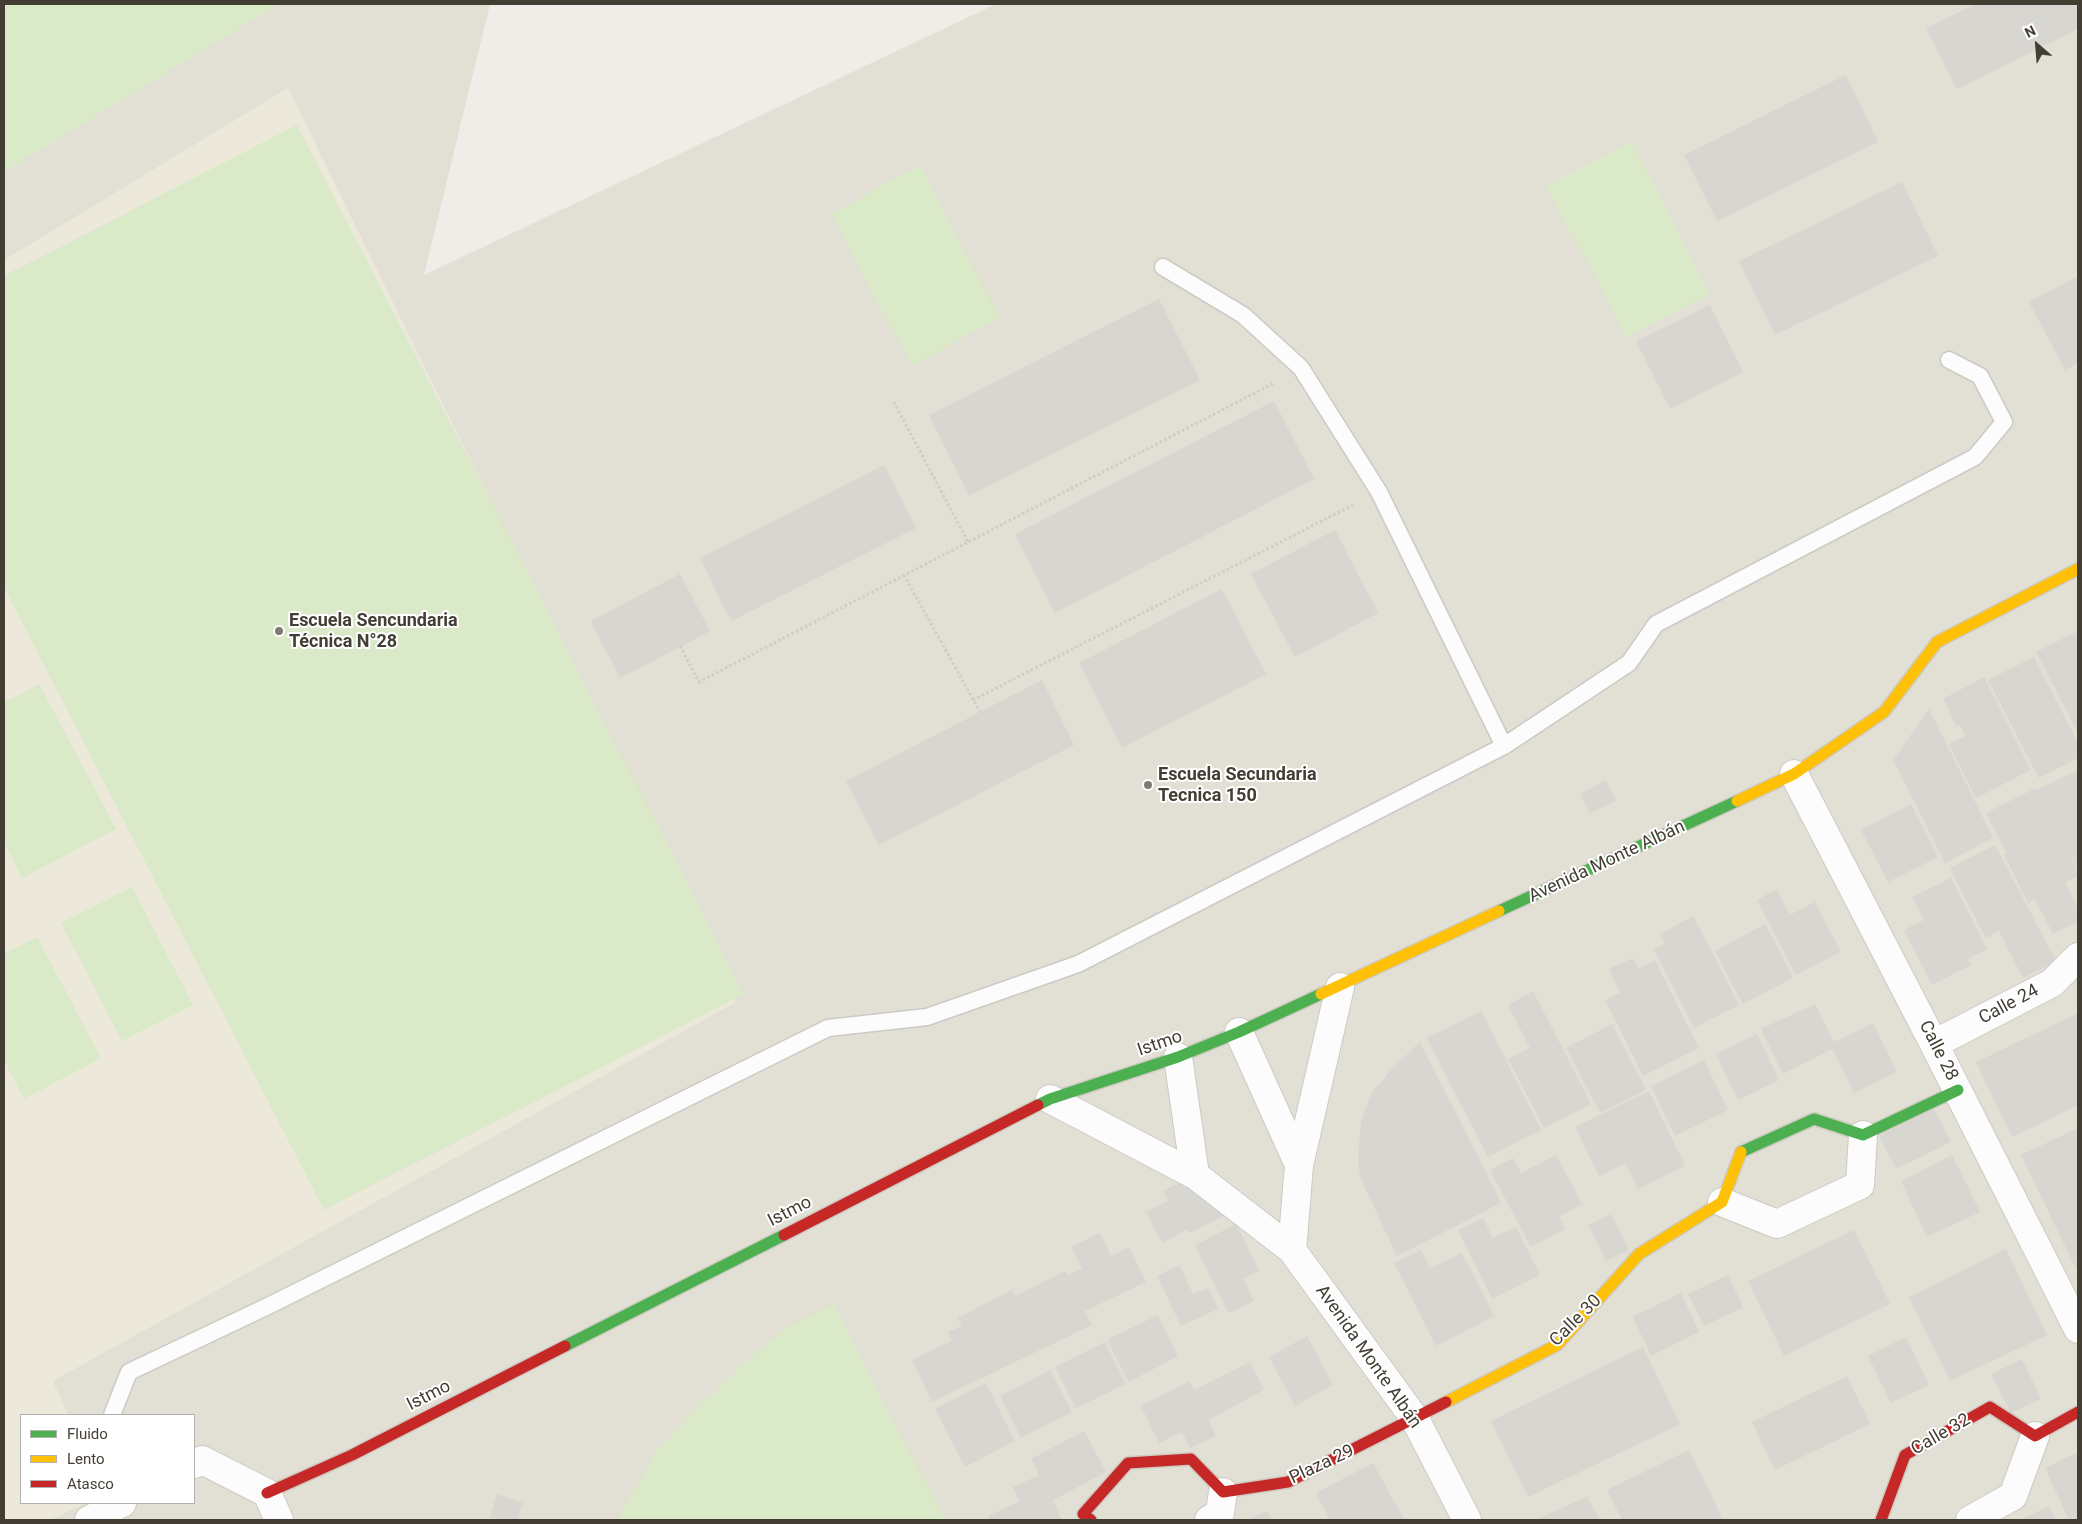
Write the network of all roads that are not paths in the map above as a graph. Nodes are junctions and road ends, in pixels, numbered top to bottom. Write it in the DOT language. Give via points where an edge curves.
graph roads {
  1 [pos="1163,267"];
  2 [pos="1949,360"];
  3 [pos="2078,569"];
  4 [pos="1504,746"];
  5 [pos="1794,774"];
  6 [pos="2078,957"];
  7 [pos="1340,987"];
  8 [pos="1239,1032"];
  9 [pos="1934,1044"];
  10 [pos="1178,1057"];
  11 [pos="1958,1090"];
  12 [pos="1050,1099"];
  13 [pos="1863,1135"];
  14 [pos="1299,1165"];
  15 [pos="1195,1176"];
  16 [pos="1722,1202"];
  17 [pos="1292,1250"];
  18 [pos="2076,1320"];
  19 [pos="2078,1412"];
  20 [pos="112,1414"];
  21 [pos="1415,1419"];
  22 [pos="2035,1436"];
  23 [pos="195,1464"];
  24 [pos="1223,1492"];
  25 [pos="267,1493"];
  26 [pos="120,1504"];
  27 [pos="89,1520"];
  28 [pos="278,1520"];
  29 [pos="1091,1520"];
  30 [pos="1209,1520"];
  31 [pos="1468,1520"];
  32 [pos="1881,1520"];
  33 [pos="1970,1520"];
  1 -- 4 [label="lane" via="1243,315 1301,368 1379,492"];
  2 -- 4 [label="lane" via="1980,376 2004,422 1974,457 1656,624 1629,663"];
  3 -- 5 [label="street, Avenida Monte Albán" via="1937,642 1884,712"];
  4 -- 20 [label="lane" via="1078,964 927,1018 828,1028 275,1303 129,1372"];
  5 -- 7 [label="street, Avenida Monte Albán"];
  5 -- 9 [label="street, Calle 28"];
  6 -- 9 [label="street, Calle 24" via="2052,983"];
  7 -- 8 [label="street, Istmo"];
  7 -- 14 [label="street"];
  8 -- 10 [label="street, Istmo"];
  8 -- 14 [label="street"];
  9 -- 11 [label="street, Calle 28"];
  10 -- 12 [label="street, Istmo"];
  10 -- 15 [label="street"];
  11 -- 13 [label="street"];
  11 -- 18 [label="street, Calle 28"];
  12 -- 15 [label="street, Avenida Monte Albán"];
  12 -- 25 [label="street, Istmo" via="352,1455"];
  13 -- 16 [label="street" via="1814,1119 1740,1152"];
  13 -- 16 [label="street" via="1860,1185 1778,1224"];
  14 -- 17 [label="street"];
  15 -- 17 [label="street, Avenida Monte Albán"];
  16 -- 21 [label="street, Calle 30" via="1639,1254 1557,1345"];
  17 -- 21 [label="street, Avenida Monte Albán"];
  19 -- 22 [label="street"];
  21 -- 24 [label="street, Plaza 29" via="1288,1482"];
  21 -- 31 [label="street, Avenida Monte Albán"];
  22 -- 32 [label="street, Calle 32" via="1990,1407 1905,1455"];
  22 -- 33 [label="street" via="2013,1496"];
  23 -- 25 [label="street" via="202,1460"];
  24 -- 29 [label="street" via="1191,1459 1128,1463 1083,1514"];
  24 -- 30 [label="street" via="1220,1514"];
  25 -- 28 [label="street"];
  26 -- 27 [label="street"];
}
